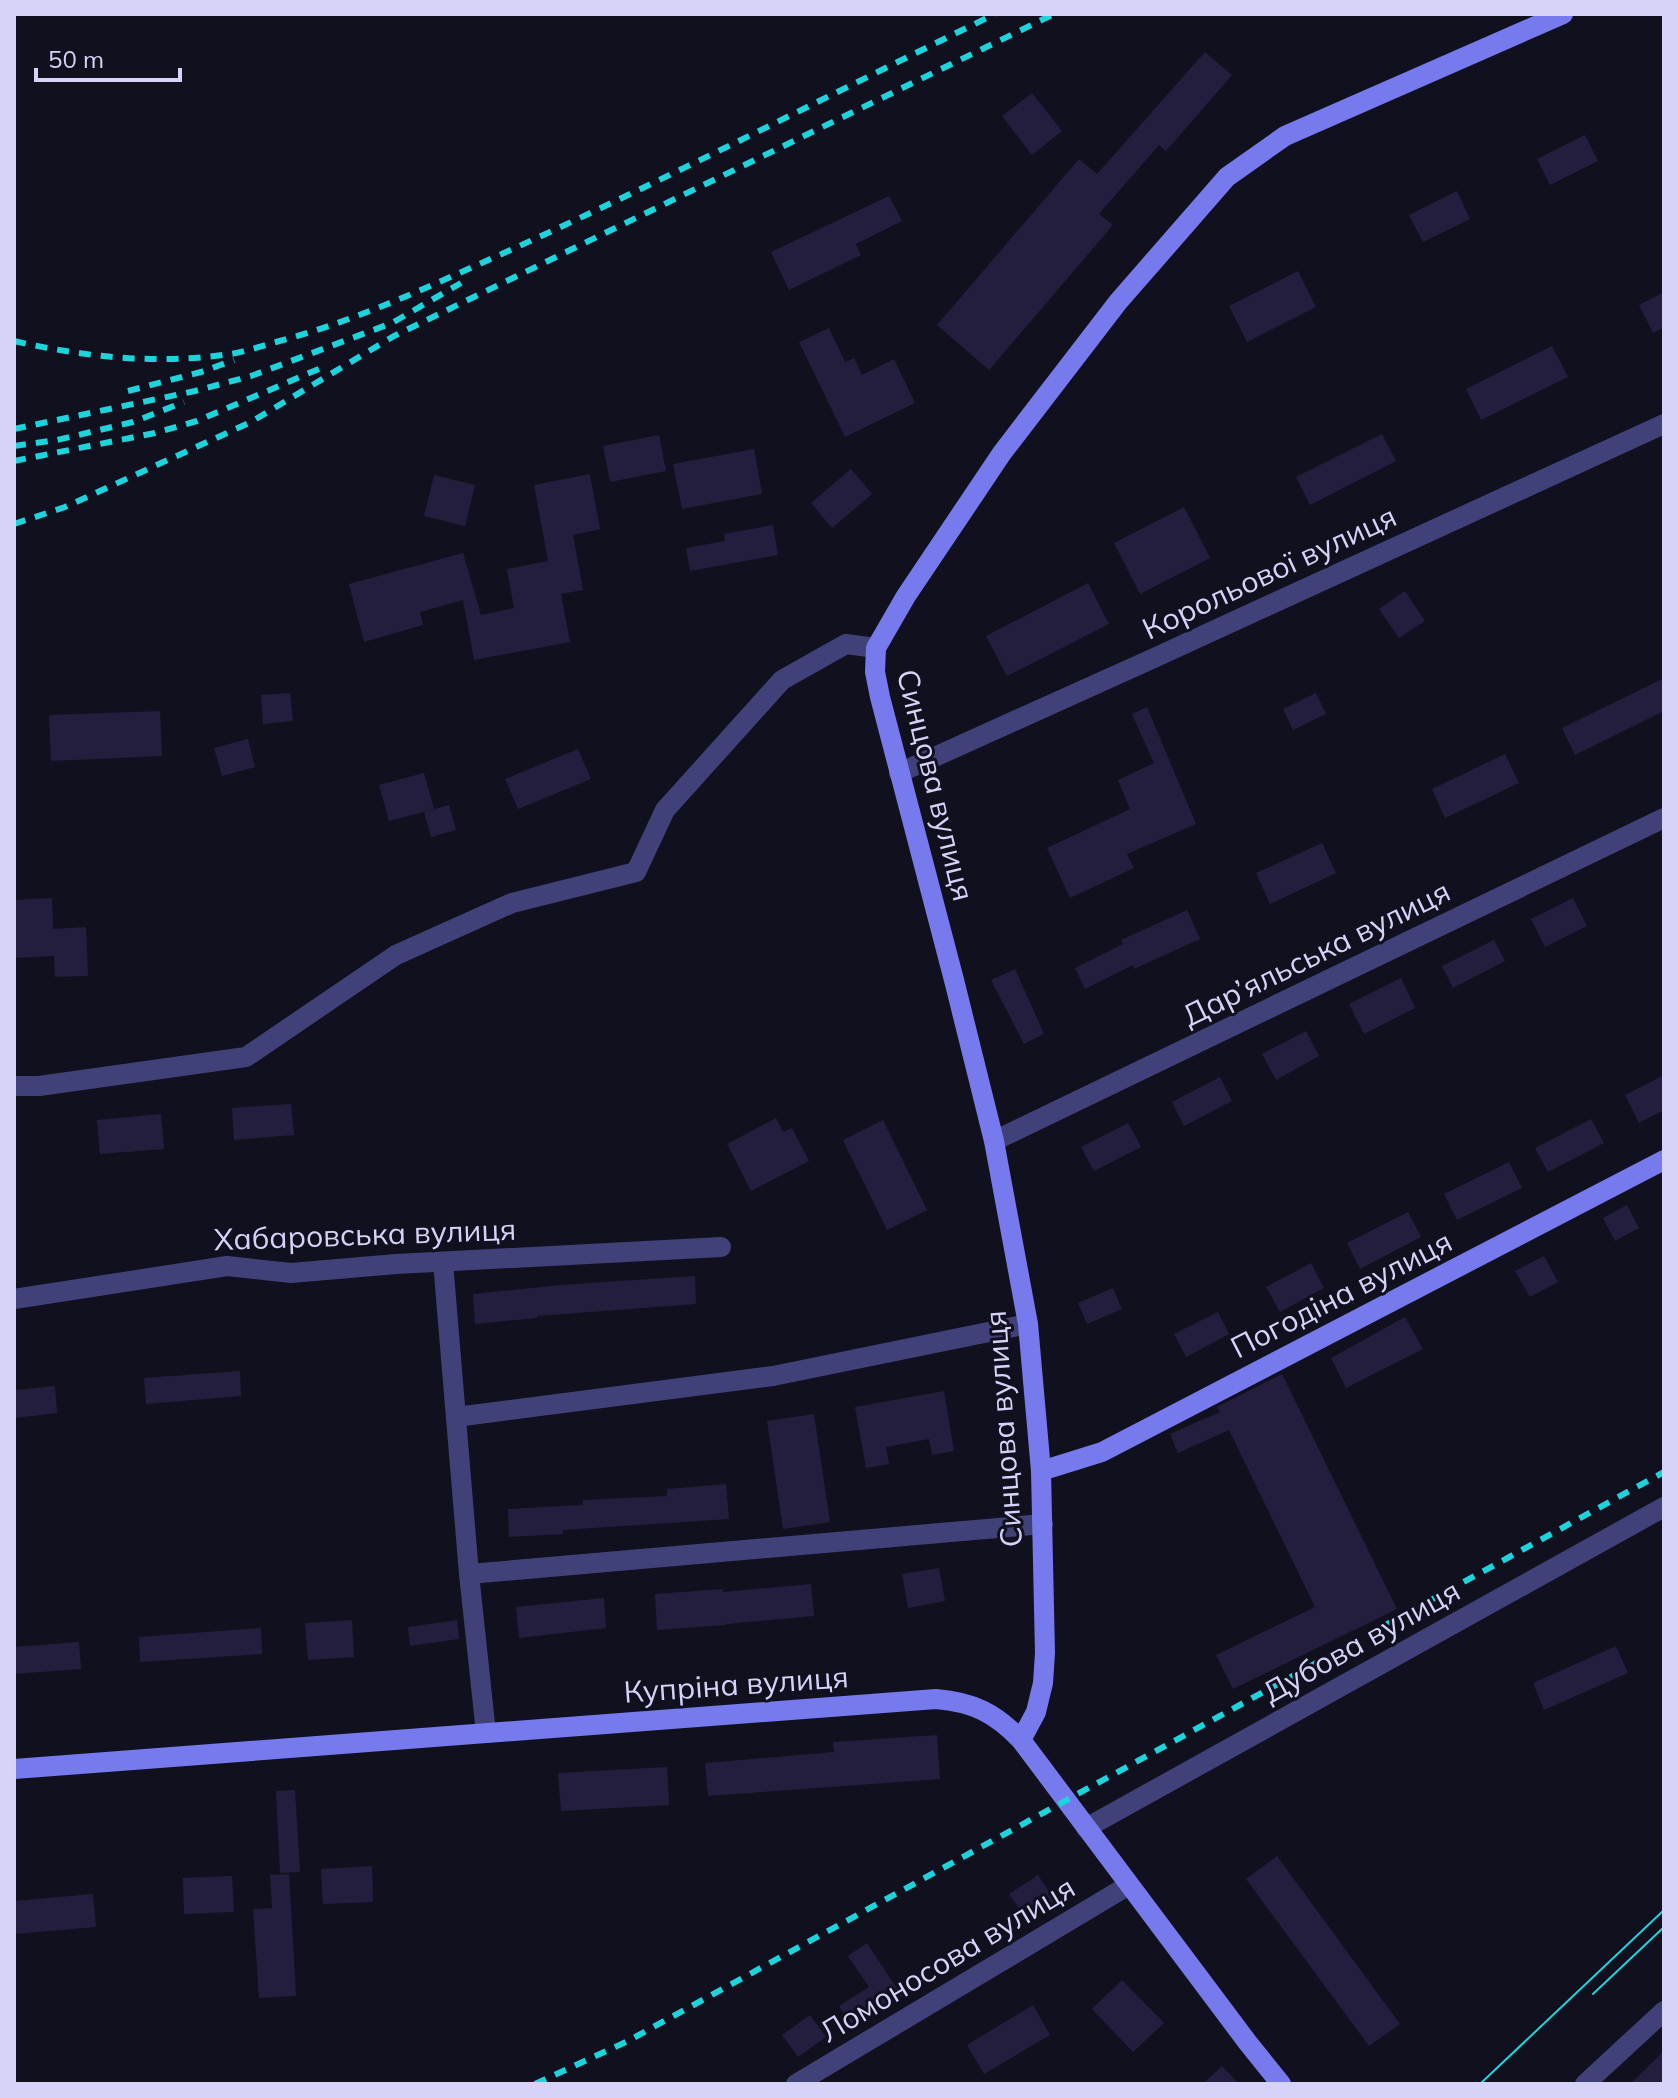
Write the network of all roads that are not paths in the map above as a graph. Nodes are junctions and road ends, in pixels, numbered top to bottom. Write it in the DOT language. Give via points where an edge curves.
graph roads {
  1 [pos="1563,14"];
  2 [pos="1664,424"];
  3 [pos="876,648"];
  4 [pos="899,773"];
  5 [pos="1664,818"];
  6 [pos="14,1086"];
  7 [pos="994,1141"];
  8 [pos="1664,1160"];
  9 [pos="721,1247"];
  10 [pos="443,1262"];
  11 [pos="14,1299"];
  12 [pos="1028,1324"];
  13 [pos="456,1417"];
  14 [pos="1041,1471"];
  15 [pos="1664,1507"];
  16 [pos="1043,1524"];
  17 [pos="469,1574"];
  18 [pos="486,1733"];
  19 [pos="1021,1740"];
  20 [pos="14,1769"];
  21 [pos="1086,1828"];
  22 [pos="1129,1885"];
  23 [pos="1664,2011"];
  24 [pos="796,2084"];
  25 [pos="1281,2084"];
  26 [pos="1585,2084"];
  1 -- 3 [label="street, Синцова вулиця" via="1285,136 1227,177 1118,302 1002,453"];
  2 -- 4 [label="street, Корольової вулиця"];
  3 -- 4 [label="street, Синцова вулиця" via="875,672"];
  3 -- 6 [label="street" via="846,644 782,680 665,810 636,872 512,903 396,955 246,1057"];
  4 -- 7 [label="street, Синцова вулиця"];
  5 -- 7 [label="street, Дар’яльська вулиця"];
  7 -- 12 [label="street, Синцова вулиця"];
  8 -- 14 [label="street, Погодіна вулиця" via="1102,1452"];
  9 -- 10 [label="street, Хабаровська вулиця"];
  10 -- 11 [label="street, Хабаровська вулиця" via="291,1273 227,1266"];
  10 -- 13 [label="street"];
  12 -- 13 [label="street" via="773,1376"];
  12 -- 14 [label="street, Синцова вулиця"];
  13 -- 17 [label="street"];
  14 -- 16 [label="street, Синцова вулиця"];
  15 -- 21 [label="street, Дубова вулиця"];
  16 -- 17 [label="street"];
  16 -- 19 [label="street, Синцова вулиця" via="1043,1683"];
  17 -- 18 [label="street"];
  18 -- 19 [label="street, Купріна вулиця" via="936,1699 984,1710"];
  18 -- 20 [label="street, Купріна вулиця"];
  19 -- 21 [label="street, Купріна вулиця"];
  21 -- 22 [label="street, Купріна вулиця"];
  22 -- 24 [label="street, Ломоносова вулиця"];
  22 -- 25 [label="street, Купріна вулиця"];
  23 -- 26 [label="street"];
}
